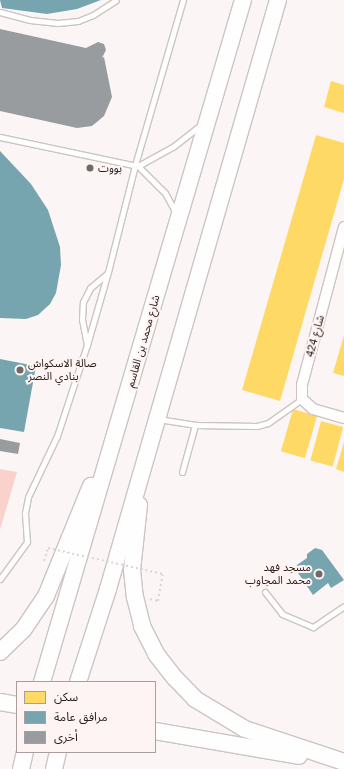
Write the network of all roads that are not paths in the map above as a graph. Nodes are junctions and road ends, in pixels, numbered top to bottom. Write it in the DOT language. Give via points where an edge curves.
graph roads {
  1 [pos="116,0"];
  2 [pos="183,0"];
  3 [pos="243,0"];
  4 [pos="278,0"];
  5 [pos="0,12"];
  6 [pos="208,119"];
  7 [pos="0,137"];
  8 [pos="136,165"];
  9 [pos="178,217"];
  10 [pos="344,227"];
  11 [pos="108,272"];
  12 [pos="87,345"];
  13 [pos="302,399"];
  14 [pos="157,418"];
  15 [pos="344,418"];
  16 [pos="195,425"];
  17 [pos="114,442"];
  18 [pos="182,472"];
  19 [pos="139,482"];
  20 [pos="0,579"];
  21 [pos="265,592"];
  22 [pos="344,606"];
  23 [pos="0,652"];
  24 [pos="42,681"];
  25 [pos="78,681"];
  26 [pos="0,702"];
  27 [pos="16,705"];
  28 [pos="156,731"];
  29 [pos="25,753"];
  30 [pos="58,753"];
  31 [pos="344,763"];
  32 [pos="21,769"];
  33 [pos="54,769"];
  1 -- 5 [label="lane" via="78,21 58,23 30,20"];
  2 -- 8 [label="lane"];
  3 -- 6 [label="main road, شارع محمد بن القاسم"];
  4 -- 14 [label="main road"];
  6 -- 8 [label="lane" via="174,146"];
  6 -- 9 [label="main road, شارع محمد بن القاسم"];
  7 -- 8 [label="lane"];
  8 -- 9 [label="lane" via="165,193"];
  8 -- 11 [label="lane"];
  9 -- 17 [label="main road, شارع محمد بن القاسم"];
  10 -- 13 [label="street, شارع 424" via="302,385"];
  11 -- 12 [label="lane"];
  11 -- 12 [label="lane" via="90,288 84,302 82,319"];
  12 -- 20 [label="lane" via="57,436 28,497 25,512 27,542"];
  13 -- 15 [label="street" via="313,409"];
  13 -- 16 [label="lane" via="268,423 257,426"];
  14 -- 16 [label="lane"];
  14 -- 19 [label="main road"];
  16 -- 18 [label="lane"];
  17 -- 23 [label="main road" via="91,488 46,596 23,630"];
  17 -- 24 [label="main road, شارع محمد بن القاسم"];
  19 -- 25 [label="main road"];
  19 -- 31 [label="main road" via="133,585 142,626 156,654 194,699 218,715 245,729"];
  21 -- 22 [label="lane" via="282,614 313,627"];
  26 -- 27 [label="main road"];
  28 -- 31 [label="main road"];
  29 -- 32 [label="main road"];
  30 -- 33 [label="main road"];
}
